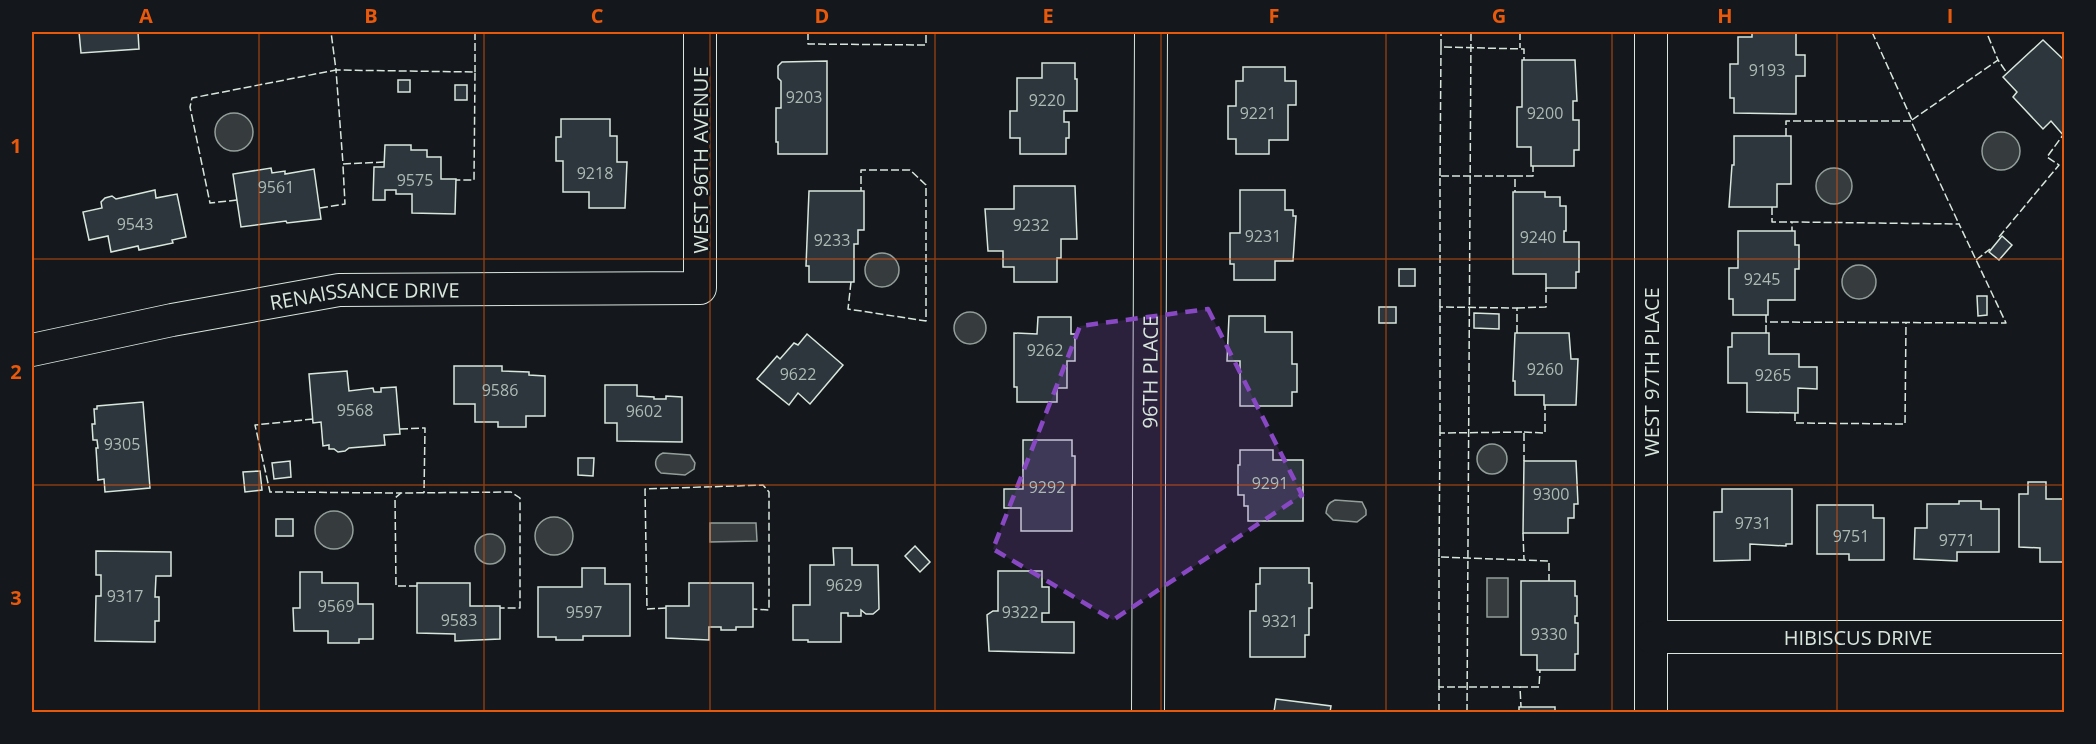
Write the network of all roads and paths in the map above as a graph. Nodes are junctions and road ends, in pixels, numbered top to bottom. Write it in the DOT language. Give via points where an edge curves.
graph roads {
  1 [pos="700,32"];
  2 [pos="1151,32"];
  3 [pos="1651,32"];
  4 [pos="700,288"];
  5 [pos="32,350"];
  6 [pos="1651,637"];
  7 [pos="2064,637"];
  8 [pos="1148,712"];
  9 [pos="1651,712"];
  1 -- 4 [label="street, WEST 96TH AVENUE"];
  2 -- 8 [label="street, 96TH PLACE"];
  3 -- 6 [label="street, WEST 97TH PLACE"];
  4 -- 5 [label="street, RENAISSANCE DRIVE" via="339,290"];
  6 -- 7 [label="street, HIBISCUS DRIVE"];
  6 -- 9 [label="street, WEST 97TH PLACE"];
}
